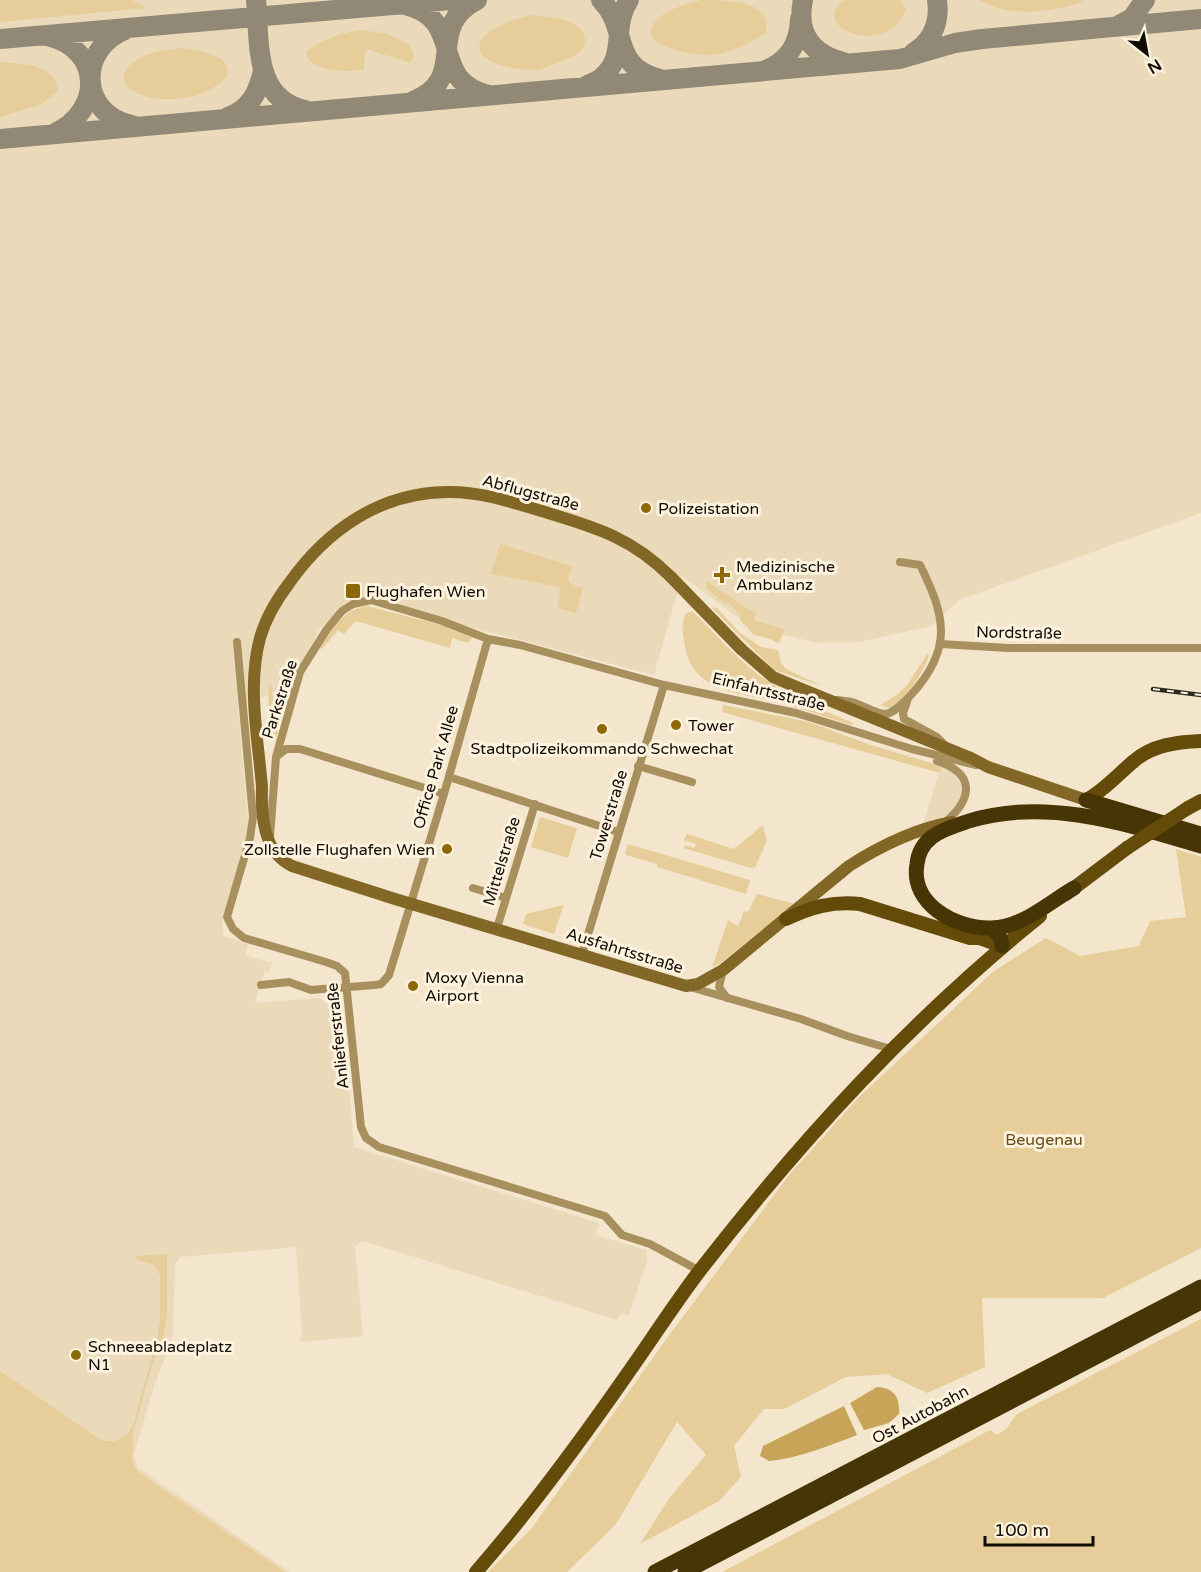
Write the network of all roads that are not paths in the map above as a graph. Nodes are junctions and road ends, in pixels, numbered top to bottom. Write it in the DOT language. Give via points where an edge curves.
graph roads {
  1 [pos="900,562"];
  2 [pos="442,621"];
  3 [pos="488,639"];
  4 [pos="237,642"];
  5 [pos="941,644"];
  6 [pos="1201,648"];
  7 [pos="664,684"];
  8 [pos="910,695"];
  9 [pos="829,699"];
  10 [pos="1201,741"];
  11 [pos="1173,744"];
  12 [pos="1201,748"];
  13 [pos="912,749"];
  14 [pos="951,750"];
  15 [pos="276,757"];
  16 [pos="638,766"];
  17 [pos="988,767"];
  18 [pos="448,777"];
  19 [pos="692,782"];
  20 [pos="444,794"];
  21 [pos="1086,800"];
  22 [pos="1201,801"];
  23 [pos="535,804"];
  24 [pos="983,817"];
  25 [pos="944,823"];
  26 [pos="618,832"];
  27 [pos="1201,834"];
  28 [pos="269,841"];
  29 [pos="1201,846"];
  30 [pos="473,888"];
  31 [pos="1074,888"];
  32 [pos="506,898"];
  33 [pos="410,903"];
  34 [pos="786,919"];
  35 [pos="497,928"];
  36 [pos="990,928"];
  37 [pos="970,938"];
  38 [pos="1002,946"];
  39 [pos="582,954"];
  40 [pos="982,964"];
  41 [pos="723,970"];
  42 [pos="261,985"];
  43 [pos="686,986"];
  44 [pos="348,987"];
  45 [pos="727,999"];
  46 [pos="891,1049"];
  47 [pos="700,1271"];
  48 [pos="1201,1287"];
  49 [pos="1201,1302"];
  50 [pos="1010,1395"];
  51 [pos="982,1409"];
  52 [pos="476,1572"];
  53 [pos="656,1572"];
  54 [pos="685,1572"];
  1 -- 5 [label="street" via="920,565 931,587 938,606"];
  2 -- 3 [label="street, Einfahrtsstraße"];
  2 -- 15 [label="street, Parkstraße" via="371,600 342,611 300,672"];
  3 -- 7 [label="street, Einfahrtsstraße"];
  3 -- 18 [label="street, Office Park Allee"];
  4 -- 44 [label="street, Anlieferstraße" via="253,817 227,917 237,934 343,970"];
  5 -- 6 [label="street, Nordstraße"];
  5 -- 8 [label="street" via="933,667"];
  7 -- 13 [label="street, Einfahrtsstraße" via="796,713"];
  7 -- 16 [label="street, Towerstraße"];
  8 -- 9 [label="street" via="884,714 852,702"];
  8 -- 14 [label="street" via="904,719 937,737"];
  9 -- 14 [label="street, Abflugstraße"];
  9 -- 28 [label="street, Abflugstraße, bridge" via="774,677 635,546 591,525 479,494 415,495 377,507 324,542 274,604 260,637 253,690 263,816"];
  10 -- 11 [label="main road"];
  11 -- 12 [label="main road"];
  11 -- 21 [label="main road" via="1141,756"];
  13 -- 17 [label="street, Einfahrtsstraße"];
  13 -- 25 [label="street" via="953,766 964,781 965,800"];
  14 -- 17 [label="street, Abflugstraße"];
  15 -- 20 [label="street" via="286,749 300,749"];
  15 -- 28 [label="street, Parkstraße"];
  16 -- 19 [label="street"];
  16 -- 26 [label="street, Towerstraße"];
  17 -- 21 [label="street, Einfahrtsstraße"];
  18 -- 20 [label="street, Office Park Allee"];
  18 -- 23 [label="street"];
  20 -- 33 [label="street, Office Park Allee"];
  21 -- 27 [label="highway"];
  22 -- 31 [label="main road, bridge" via="1126,848"];
  23 -- 26 [label="street"];
  23 -- 32 [label="street, Mittelstraße"];
  24 -- 25 [label="street, Ausfahrtsstraße"];
  24 -- 29 [label="highway" via="1033,812 1082,815"];
  24 -- 36 [label="highway" via="932,837 922,848 916,870 921,892 937,911 967,925"];
  25 -- 34 [label="street, Ausfahrtsstraße" via="869,853"];
  26 -- 39 [label="street, Towerstraße"];
  28 -- 33 [label="street, Ausfahrtsstraße" via="278,857 292,866"];
  30 -- 32 [label="street"];
  31 -- 36 [label="highway" via="1024,920"];
  31 -- 38 [label="main road"];
  32 -- 35 [label="street, Mittelstraße"];
  33 -- 35 [label="street, Ausfahrtsstraße"];
  33 -- 44 [label="street, Office Park Allee" via="389,975 381,984"];
  34 -- 37 [label="main road" via="825,904 844,902"];
  34 -- 41 [label="street, Ausfahrtsstraße"];
  35 -- 39 [label="street, Ausfahrtsstraße"];
  36 -- 38 [label="highway" via="1002,940"];
  37 -- 38 [label="main road"];
  37 -- 40 [label="main road" via="982,951"];
  38 -- 40 [label="main road"];
  39 -- 43 [label="street, Ausfahrtsstraße"];
  40 -- 46 [label="main road"];
  41 -- 43 [label="street, Ausfahrtsstraße"];
  41 -- 45 [label="street" via="719,987"];
  42 -- 44 [label="street, Office Park Allee" via="289,982 311,990"];
  43 -- 45 [label="street"];
  44 -- 47 [label="street, Anlieferstraße" via="361,1127 366,1138 379,1147 605,1216 622,1235 650,1244"];
  45 -- 46 [label="street"];
  46 -- 47 [label="main road" via="813,1134"];
  47 -- 52 [label="main road" via="538,1497"];
  48 -- 50 [label="highway, Ost Autobahn"];
  49 -- 50 [label="highway, Ost Autobahn"];
  50 -- 51 [label="highway, Ost Autobahn"];
  51 -- 53 [label="highway, Ost Autobahn"];
  51 -- 54 [label="highway, Ost Autobahn"];
}
